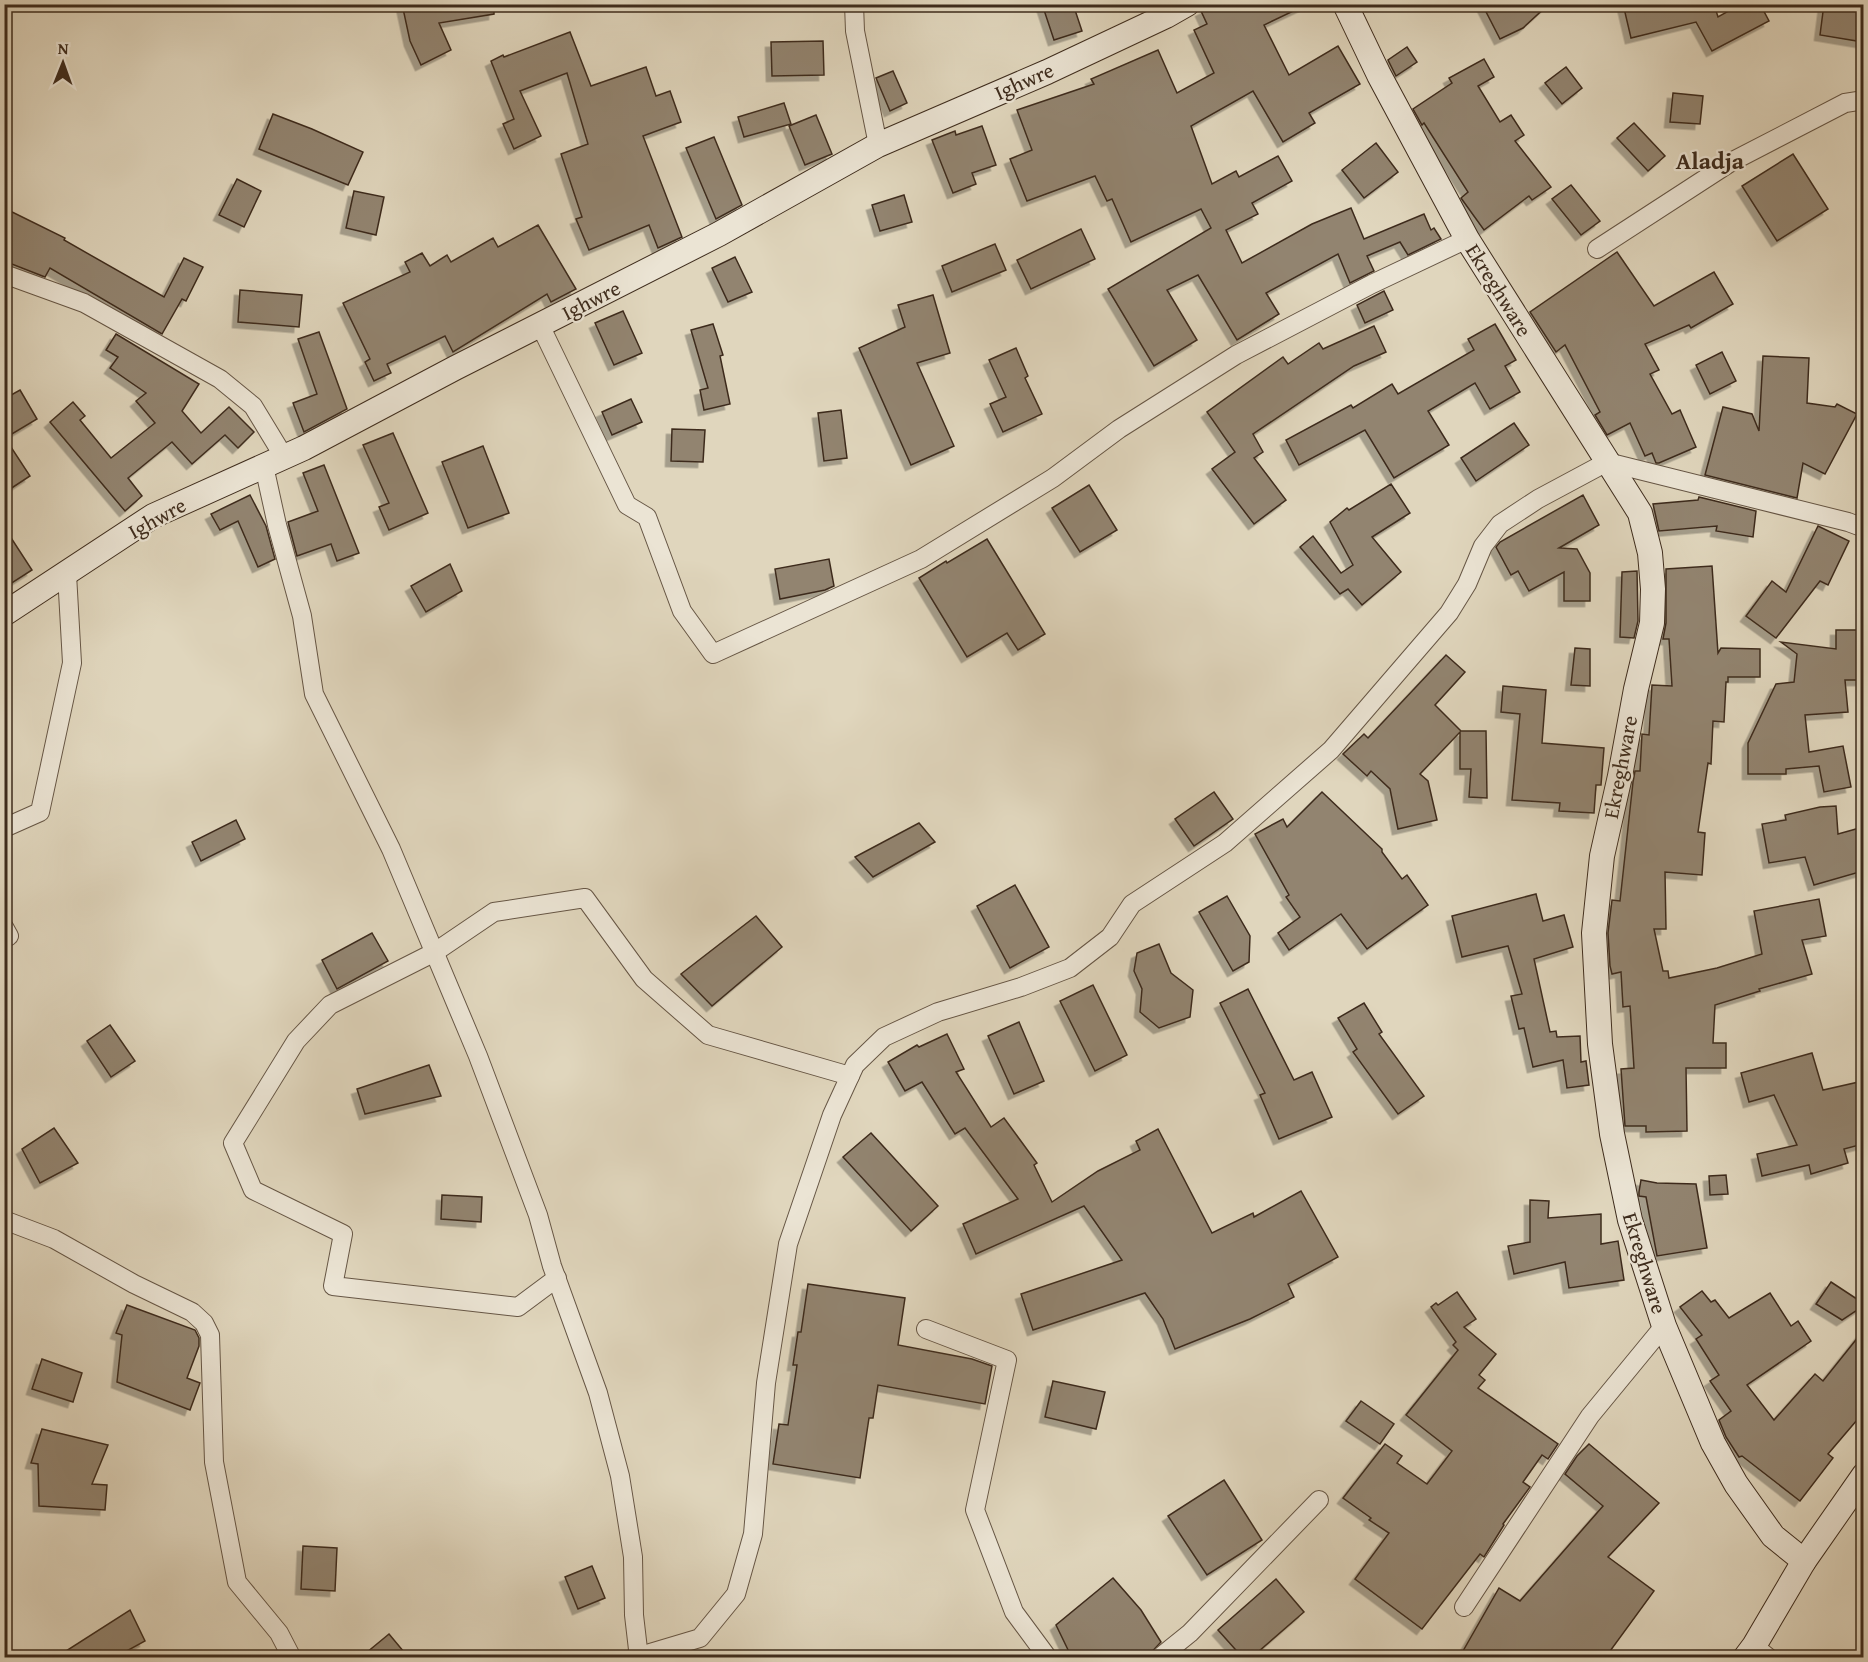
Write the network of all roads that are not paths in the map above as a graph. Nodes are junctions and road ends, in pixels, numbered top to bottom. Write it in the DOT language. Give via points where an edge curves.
graph roads {
  1 [pos="854,4"];
  2 [pos="1187,4"];
  3 [pos="1344,4"];
  4 [pos="1863,100"];
  5 [pos="878,145"];
  6 [pos="1467,239"];
  7 [pos="1597,249"];
  8 [pos="4,274"];
  9 [pos="540,325"];
  10 [pos="274,462"];
  11 [pos="1607,462"];
  12 [pos="1863,528"];
  13 [pos="67,574"];
  14 [pos="4,614"];
  15 [pos="4,828"];
  16 [pos="4,927"];
  17 [pos="4,939"];
  18 [pos="435,952"];
  19 [pos="850,1076"];
  20 [pos="4,1220"];
  21 [pos="557,1278"];
  22 [pos="1664,1326"];
  23 [pos="926,1329"];
  24 [pos="1863,1475"];
  25 [pos="1319,1500"];
  26 [pos="1804,1561"];
  27 [pos="1464,1607"];
  28 [pos="1756,1654"];
  29 [pos="637,1657"];
  30 [pos="292,1658"];
  31 [pos="1048,1658"];
  32 [pos="1159,1658"];
  1 -- 5 [label="street" via="855,31"];
  2 -- 5 [label="street, Ighwre" via="1047,72"];
  3 -- 6 [label="street, Ekreghware"];
  4 -- 7 [label="street" via="1845,103 1731,162"];
  5 -- 9 [label="street, Ighwre" via="719,234"];
  6 -- 9 [label="street" via="1236,356 1119,429 1053,478 921,559 713,654 682,610 647,517 627,506"];
  6 -- 11 [label="street, Ekreghware"];
  8 -- 10 [label="street" via="84,303 220,379 253,406"];
  9 -- 10 [label="street, Ighwre"];
  10 -- 13 [label="street, Ighwre" via="153,516"];
  10 -- 18 [label="street" via="277,525 302,615 314,694 391,849"];
  11 -- 12 [label="street"];
  11 -- 19 [label="street" via="1500,524 1484,546 1449,614 1330,750 1225,843 1132,904 1110,936 1070,968 938,1012 884,1037 855,1065"];
  11 -- 22 [label="street, Ekreghware" via="1640,513 1650,553 1653,589 1652,623 1602,856 1594,933 1600,1044 1612,1134 1630,1220"];
  13 -- 14 [label="street, Ighwre"];
  13 -- 15 [label="street" via="72,663 40,812"];
  16 -- 17 [label="street" via="9,936"];
  18 -- 19 [label="street" via="494,912 585,898 644,979 708,1035"];
  18 -- 21 [label="street" via="501,1112"];
  18 -- 21 [label="street" via="330,1005 296,1041 233,1143 253,1190 343,1234 333,1286 518,1307"];
  19 -- 29 [label="street" via="832,1115 788,1244 766,1383 753,1533 736,1594 700,1638"];
  20 -- 30 [label="street" via="54,1239 192,1312 204,1323 210,1335 213,1462 237,1582 279,1633"];
  21 -- 29 [label="street" via="598,1393 620,1476 633,1557"];
  22 -- 26 [label="street, Ekreghware" via="1713,1443 1736,1484 1773,1536"];
  22 -- 27 [label="street" via="1590,1416"];
  23 -- 31 [label="street" via="1007,1360 975,1510 1014,1612"];
  24 -- 26 [label="street"];
  25 -- 32 [label="street" via="1190,1633"];
  26 -- 28 [label="street"];
}
